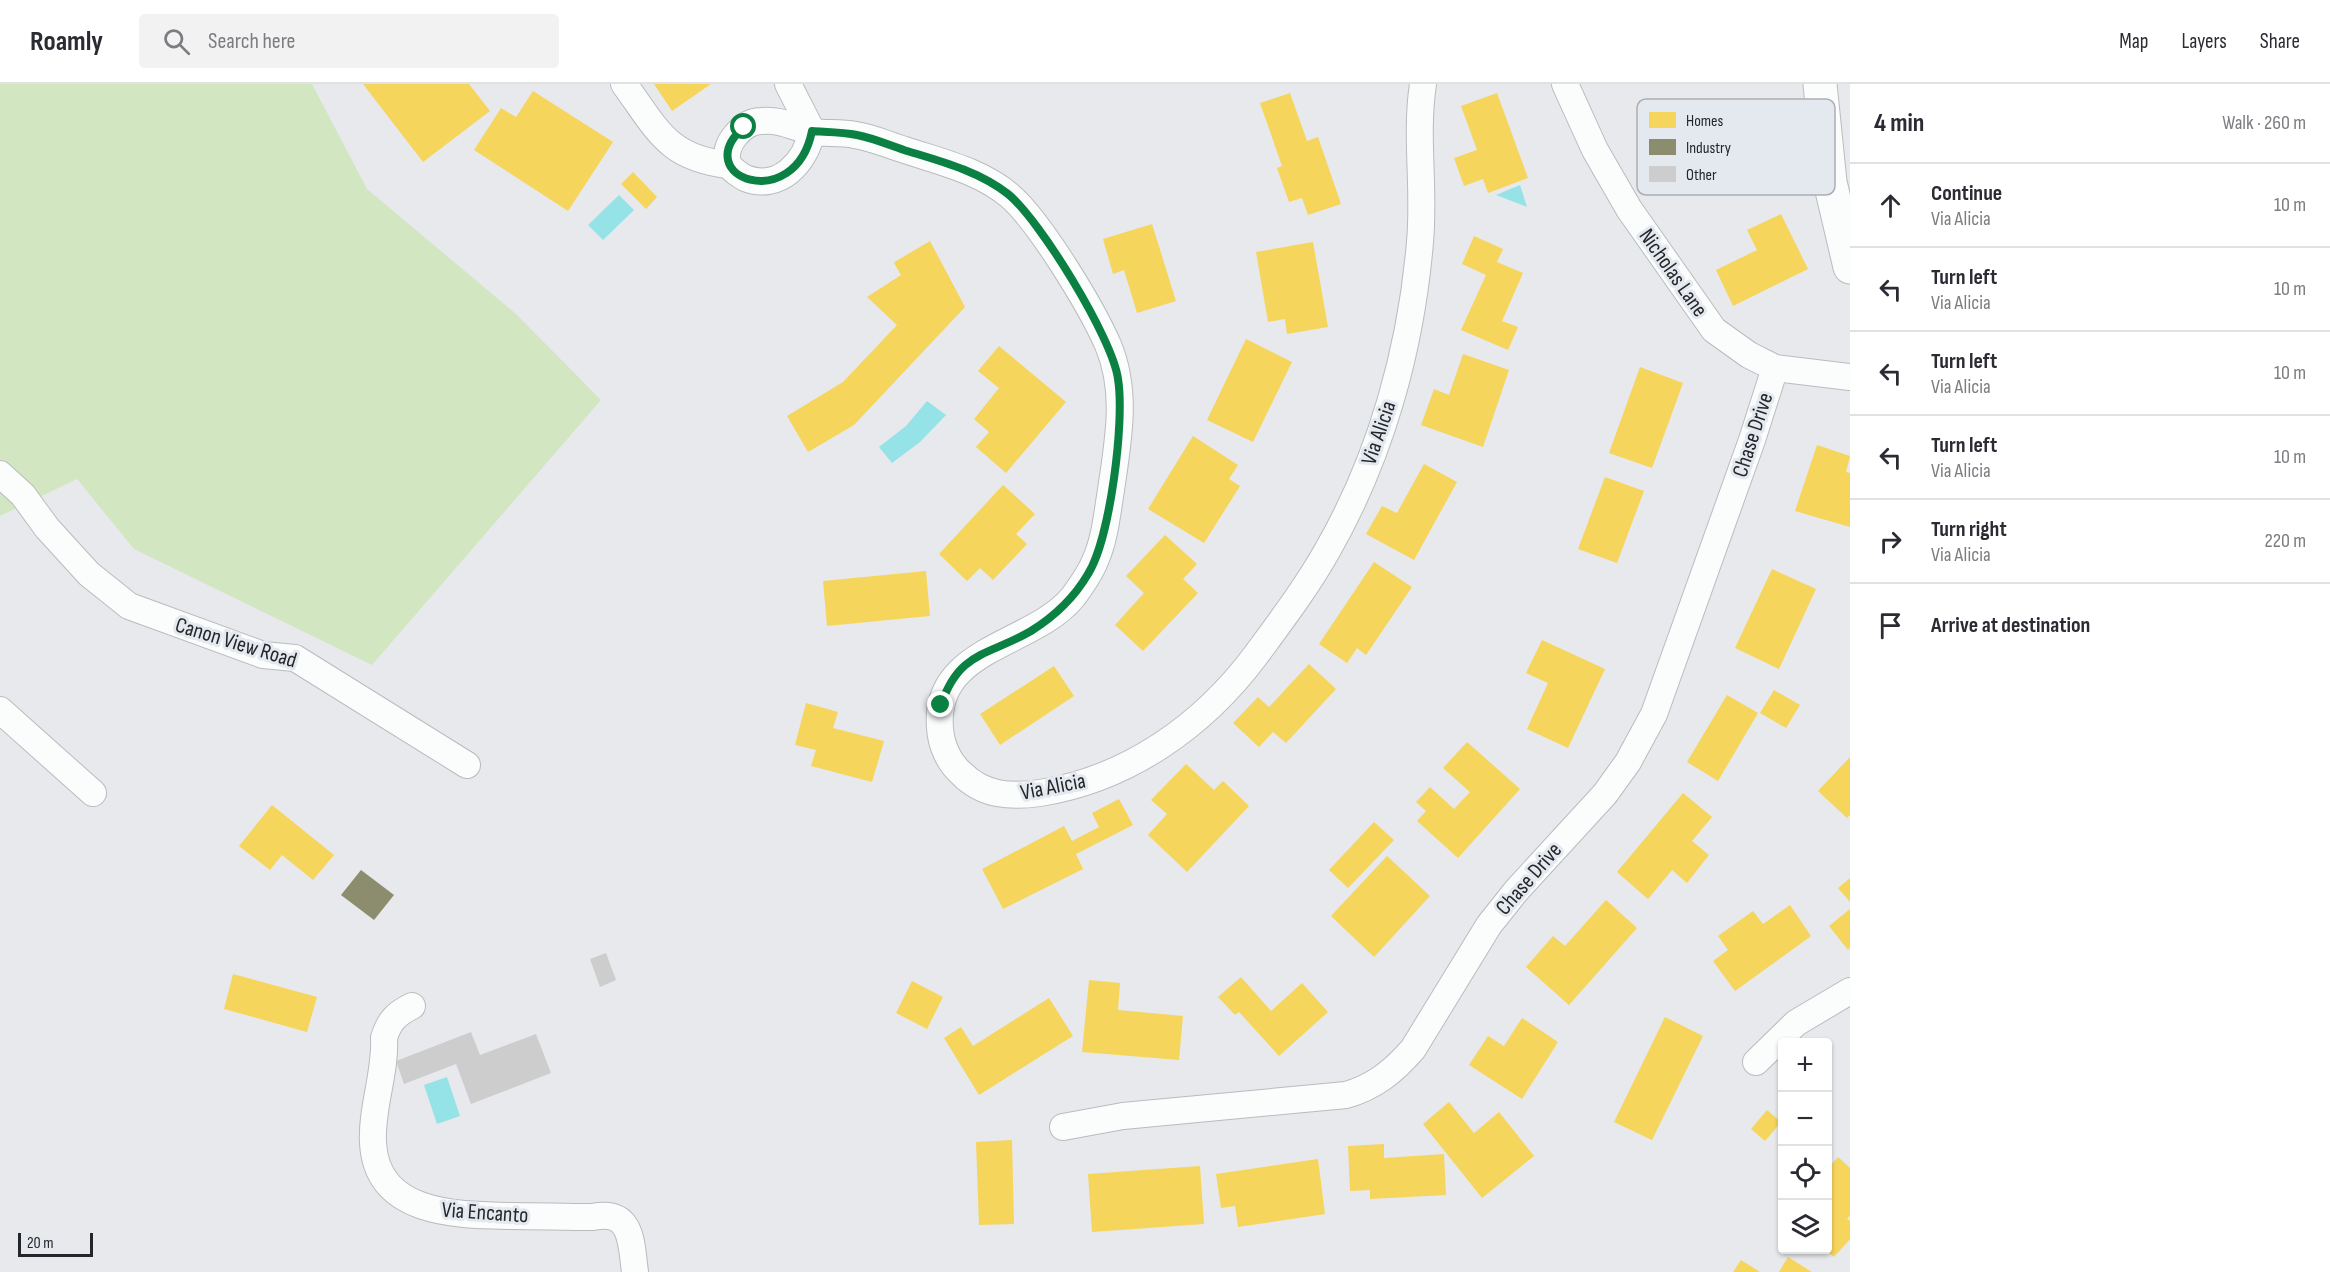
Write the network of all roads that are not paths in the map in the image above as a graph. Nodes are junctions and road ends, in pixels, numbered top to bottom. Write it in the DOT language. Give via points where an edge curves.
graph roads {
  1 [pos="624,84"];
  2 [pos="788,84"];
  3 [pos="1423,84"];
  4 [pos="1565,84"];
  5 [pos="1820,84"];
  6 [pos="1822,99"];
  7 [pos="812,131"];
  8 [pos="729,165"];
  9 [pos="1833,195"];
  10 [pos="1850,267"];
  11 [pos="1775,368"];
  12 [pos="1850,377"];
  13 [pos="0,474"];
  14 [pos="0,710"];
  15 [pos="467,765"];
  16 [pos="93,793"];
  17 [pos="1850,991"];
  18 [pos="412,1006"];
  19 [pos="1756,1062"];
  20 [pos="1063,1127"];
  21 [pos="635,1272"];
  1 -- 8 [label="street" via="672,146 693,159"];
  2 -- 7 [label="street"];
  3 -- 7 [label="street, Via Alicia" via="1421,235 1405,349 1390,405 1362,481 1329,548 1249,664 1203,712 1128,766 1062,789 1022,796 991,792 958,771 940,736 941,705 954,676 964,665 1052,616 1071,600 1095,562 1104,534 1121,418 1118,378 1108,345 1029,215 1008,194 950,165 856,135"];
  4 -- 11 [label="street, Nicholas Lane" via="1595,150 1629,209 1704,320 1725,340"];
  5 -- 6 [label="street"];
  7 -- 8 [label="street, Via Alicia" via="765,120 752,122 730,141"];
  7 -- 8 [label="street" via="809,146 788,174 773,180 751,180"];
  9 -- 10 [label="street"];
  11 -- 12 [label="street, Nicholas Lane"];
  11 -- 20 [label="street, Chase Drive" via="1680,644 1639,743 1605,794 1489,925 1413,1049 1397,1068 1379,1082 1346,1095 1123,1116"];
  13 -- 15 [label="street, Canon View Road" via="23,495 89,574 129,606 263,655 295,658"];
  14 -- 16 [label="street"];
  17 -- 19 [label="street" via="1796,1023"];
  18 -- 21 [label="street, Via Encanto" via="398,1012 388,1024 384,1038 373,1142 384,1178 415,1204 446,1214 616,1218 630,1233"];
}
